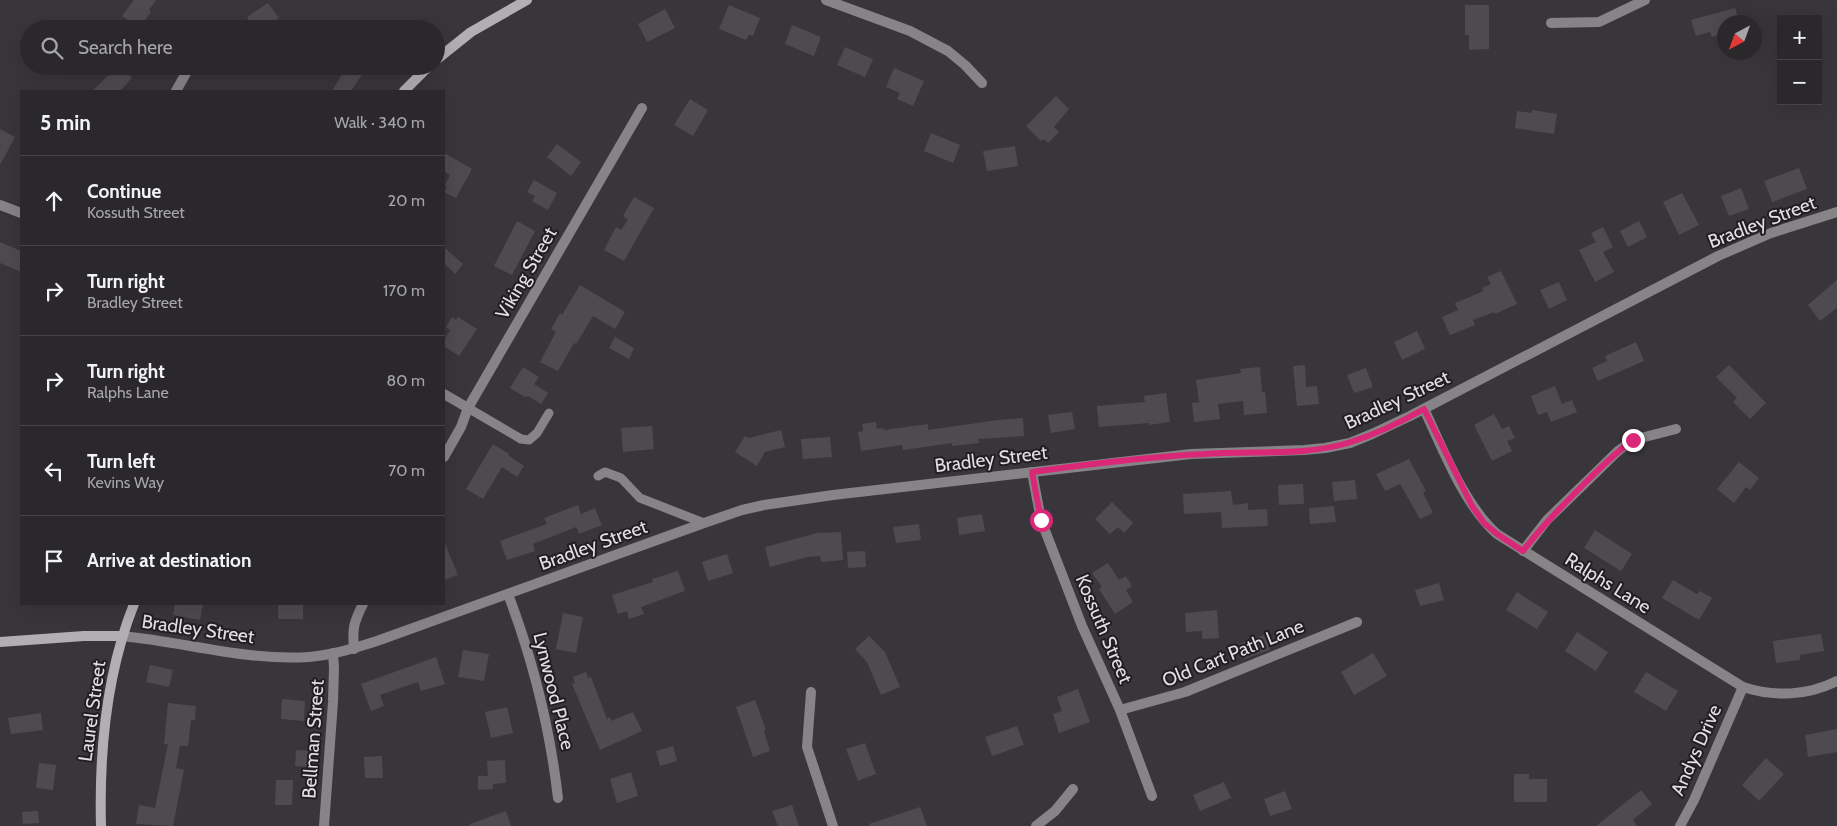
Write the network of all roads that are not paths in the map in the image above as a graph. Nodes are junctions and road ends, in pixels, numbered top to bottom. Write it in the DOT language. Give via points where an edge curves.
graph roads {
  1 [pos="527,0"];
  2 [pos="826,0"];
  3 [pos="1645,0"];
  4 [pos="1551,24"];
  5 [pos="445,53"];
  6 [pos="185,75"];
  7 [pos="420,75"];
  8 [pos="982,83"];
  9 [pos="177,90"];
  10 [pos="405,90"];
  11 [pos="642,108"];
  12 [pos="0,205"];
  13 [pos="1837,212"];
  14 [pos="20,214"];
  15 [pos="445,395"];
  16 [pos="468,408"];
  17 [pos="1424,409"];
  18 [pos="549,413"];
  19 [pos="1676,429"];
  20 [pos="445,455"];
  21 [pos="1032,472"];
  22 [pos="598,476"];
  23 [pos="704,523"];
  24 [pos="1523,551"];
  25 [pos="508,594"];
  26 [pos="134,605"];
  27 [pos="362,605"];
  28 [pos="1357,622"];
  29 [pos="122,636"];
  30 [pos="0,642"];
  31 [pos="354,649"];
  32 [pos="333,653"];
  33 [pos="1837,681"];
  34 [pos="1743,687"];
  35 [pos="811,692"];
  36 [pos="1120,710"];
  37 [pos="1073,789"];
  38 [pos="1152,796"];
  39 [pos="558,798"];
  40 [pos="101,826"];
  41 [pos="324,826"];
  42 [pos="833,826"];
  43 [pos="1036,826"];
  44 [pos="1680,826"];
  1 -- 5 [label="street" via="471,32"];
  2 -- 8 [label="street" via="910,31 948,51"];
  3 -- 4 [label="street" via="1598,22"];
  6 -- 9 [label="street"];
  7 -- 10 [label="street"];
  11 -- 16 [label="street, Viking Street"];
  12 -- 14 [label="street"];
  13 -- 17 [label="street, Bradley Street" via="1718,256"];
  15 -- 16 [label="street"];
  16 -- 18 [label="lane" via="521,439 529,440 538,433"];
  16 -- 20 [label="street, Viking Street"];
  17 -- 21 [label="street, Bradley Street" via="1372,434 1325,448 1190,454"];
  17 -- 24 [label="street, Ralphs Lane" via="1480,517 1497,534"];
  19 -- 24 [label="street" via="1633,440 1618,451 1547,520"];
  21 -- 23 [label="street, Bradley Street" via="786,501 742,510"];
  21 -- 36 [label="street, Kossuth Street" via="1041,520 1082,626"];
  22 -- 23 [label="lane" via="605,472 621,478 640,498"];
  23 -- 25 [label="street, Bradley Street"];
  24 -- 34 [label="street, Ralphs Lane"];
  25 -- 31 [label="street, Bradley Street"];
  25 -- 39 [label="street, Lynwood Place" via="545,719"];
  26 -- 29 [label="street, Laurel Street"];
  27 -- 31 [label="street" via="352,631"];
  28 -- 36 [label="street, Old Cart Path Lane" via="1185,692"];
  29 -- 30 [label="street"];
  29 -- 32 [label="street, Bradley Street" via="276,657"];
  29 -- 40 [label="street, Laurel Street" via="105,727"];
  31 -- 32 [label="street, Bradley Street"];
  32 -- 41 [label="street, Bellman Street" via="333,702"];
  33 -- 34 [label="street, Ralphs Lane" via="1792,694 1771,694"];
  34 -- 44 [label="street, Andys Drive"];
  35 -- 42 [label="street" via="807,747"];
  36 -- 38 [label="street, Kossuth Street"];
  37 -- 43 [label="street" via="1055,811"];
}
